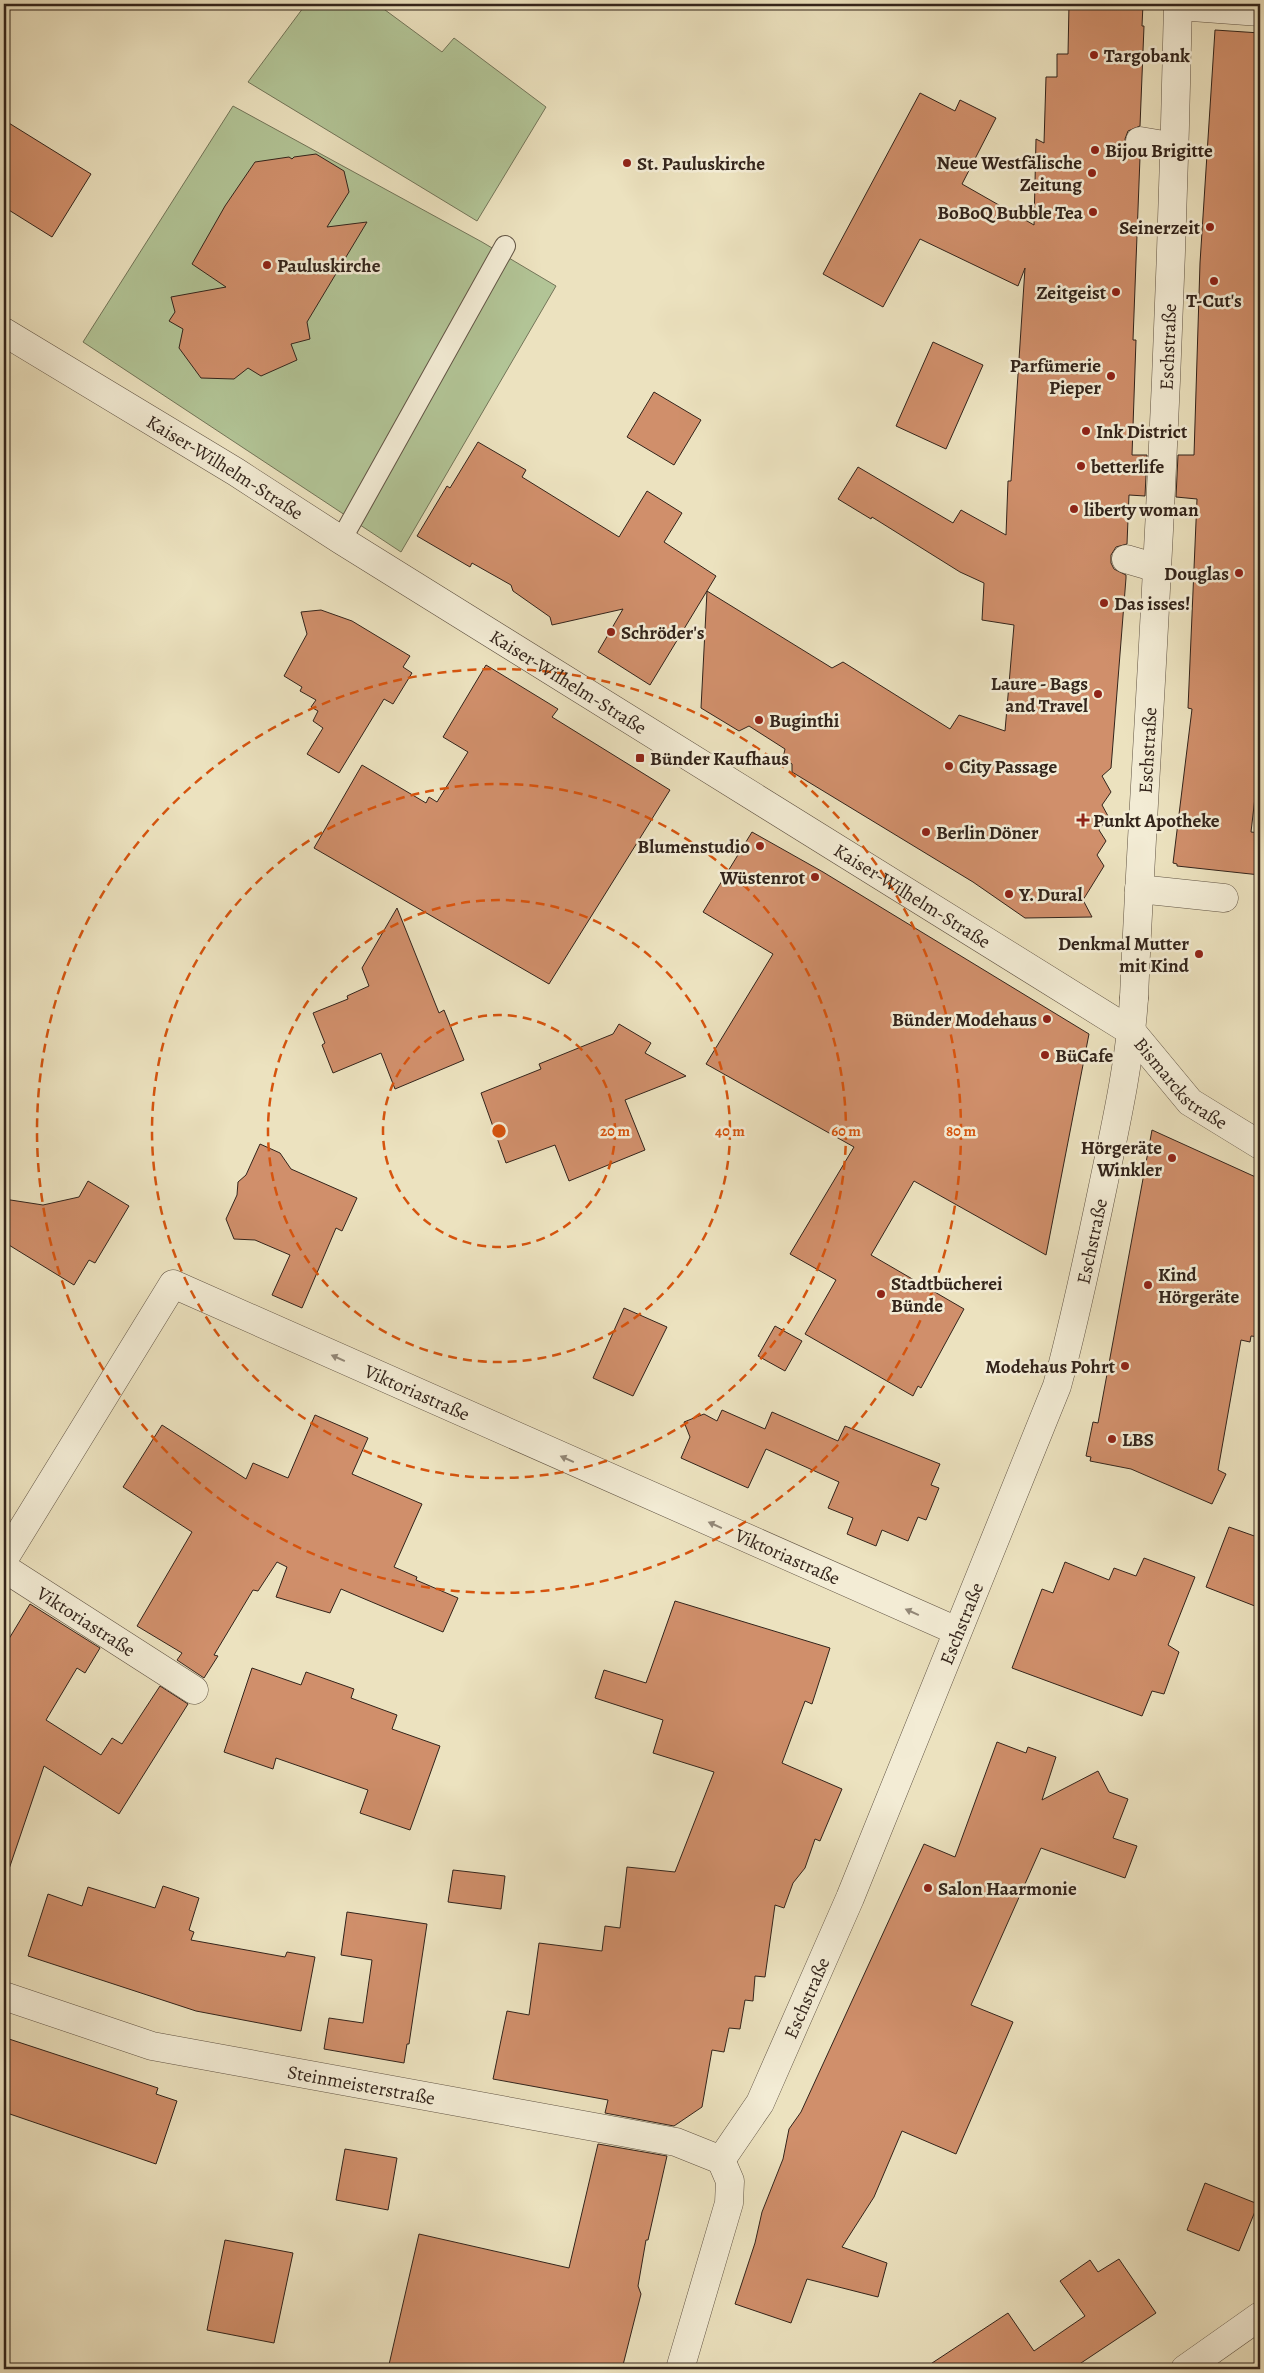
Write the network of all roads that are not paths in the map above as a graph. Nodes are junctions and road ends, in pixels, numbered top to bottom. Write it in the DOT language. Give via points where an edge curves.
graph roads {
  1 [pos="1178,5"];
  2 [pos="1260,12"];
  3 [pos="1140,141"];
  4 [pos="1176,146"];
  5 [pos="505,246"];
  6 [pos="4,332"];
  7 [pos="340,540"];
  8 [pos="1126,560"];
  9 [pos="1157,568"];
  10 [pos="1138,889"];
  11 [pos="1224,898"];
  12 [pos="1132,1032"];
  13 [pos="1260,1145"];
  14 [pos="4,1559"];
  15 [pos="4,1568"];
  16 [pos="957,1631"];
  17 [pos="194,1690"];
  18 [pos="4,1996"];
  19 [pos="721,2160"];
  20 [pos="1260,2316"];
  21 [pos="680,2369"];
  22 [pos="1185,2369"];
  1 -- 2 [label="street"];
  1 -- 4 [label="street, Eschstraße"];
  3 -- 4 [label="street"];
  4 -- 9 [label="street, Eschstraße"];
  5 -- 7 [label="lane"];
  6 -- 7 [label="street, Kaiser-Wilhelm-Straße" via="236,472"];
  7 -- 12 [label="street, Kaiser-Wilhelm-Straße"];
  8 -- 9 [label="street"];
  9 -- 10 [label="street, Eschstraße"];
  10 -- 11 [label="street"];
  10 -- 12 [label="street, Eschstraße"];
  12 -- 13 [label="street, Bismarckstraße" via="1190,1102"];
  12 -- 16 [label="street, Eschstraße" via="1073,1329 1057,1386"];
  16 -- 14 [label="street, Viktoriastraße, one-way" via="173,1284"];
  15 -- 17 [label="street, Viktoriastraße"];
  16 -- 19 [label="street, Eschstraße" via="850,1898 760,2103"];
  18 -- 19 [label="street, Steinmeisterstraße" via="152,2046 676,2142"];
  19 -- 21 [label="street" via="730,2181 729,2203"];
  20 -- 22 [label="street"];
}
